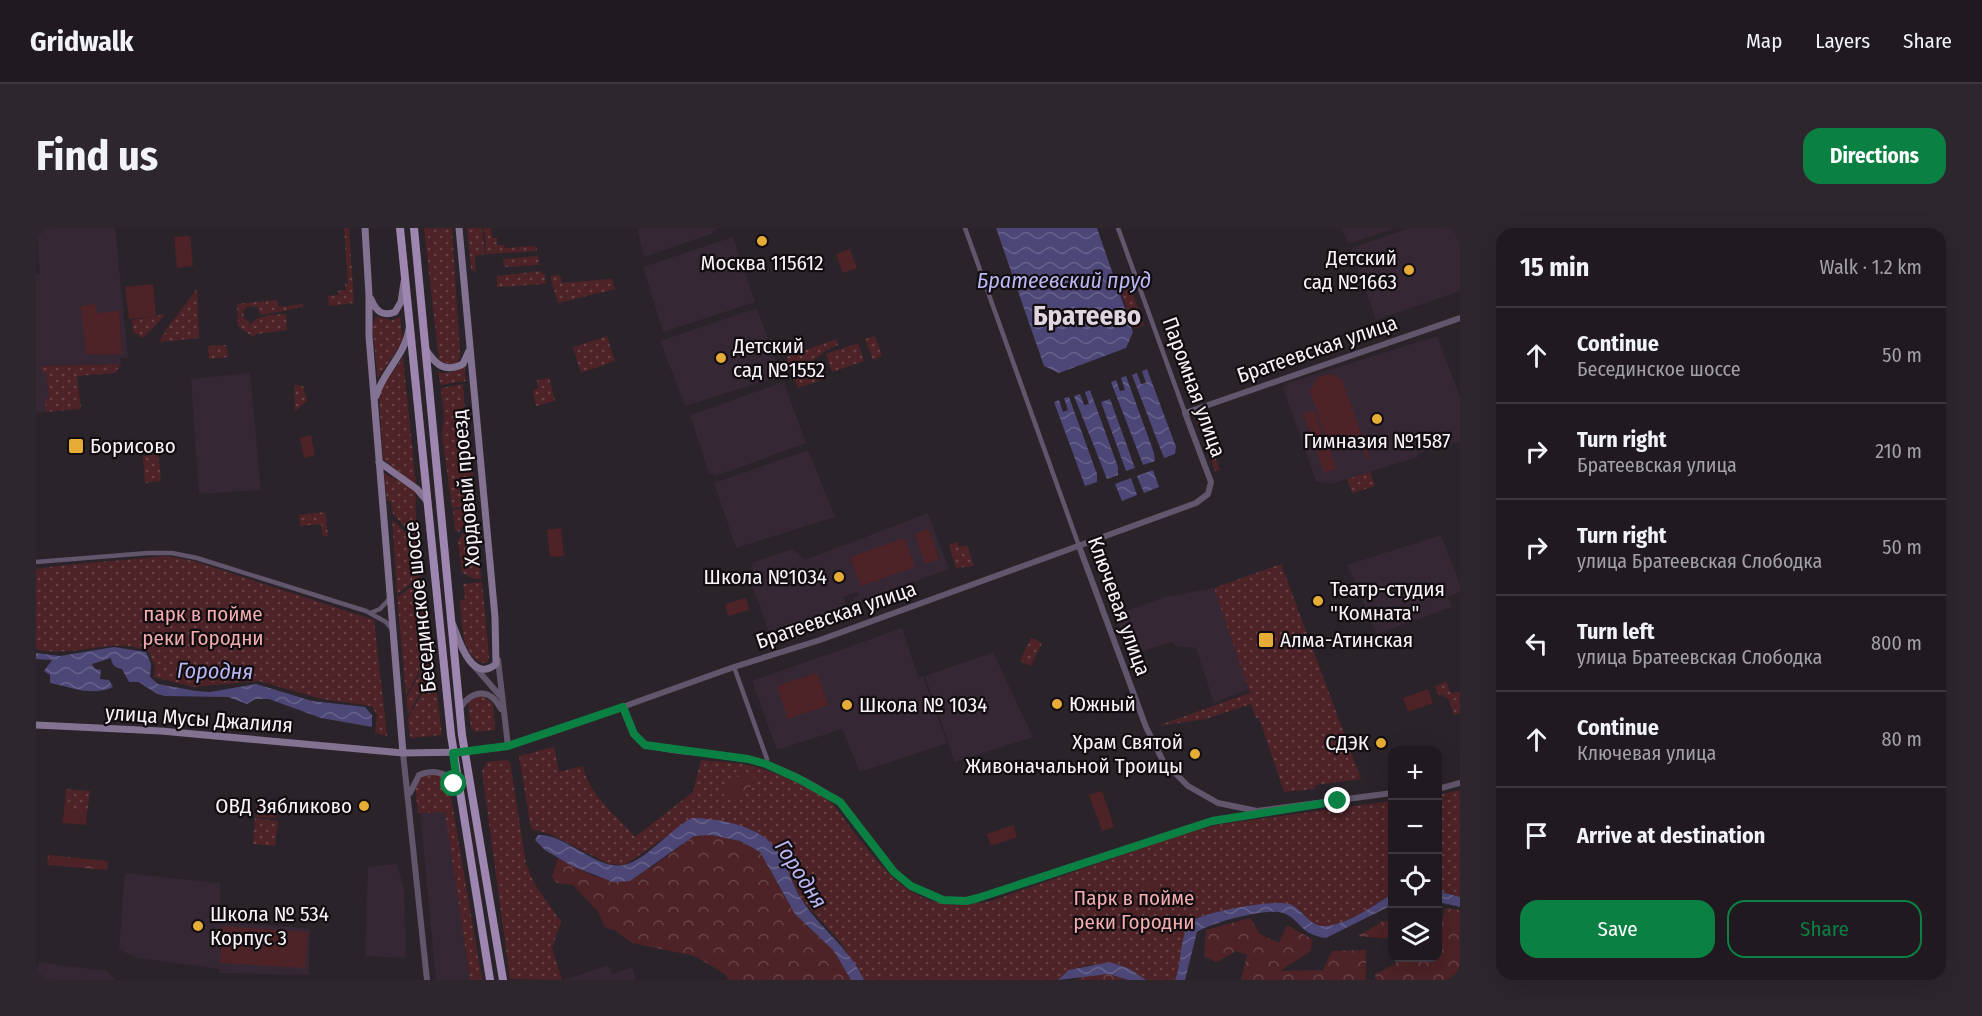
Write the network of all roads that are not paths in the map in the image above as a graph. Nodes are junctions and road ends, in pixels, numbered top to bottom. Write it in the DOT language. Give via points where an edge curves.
graph roads {
  1 [pos="365,228"];
  2 [pos="400,228"];
  3 [pos="414,228"];
  4 [pos="459,228"];
  5 [pos="965,228"];
  6 [pos="1118,228"];
  7 [pos="404,277"];
  8 [pos="369,295"];
  9 [pos="1460,318"];
  10 [pos="410,322"];
  11 [pos="470,346"];
  12 [pos="426,350"];
  13 [pos="375,402"];
  14 [pos="1185,413"];
  15 [pos="379,462"];
  16 [pos="1210,490"];
  17 [pos="427,501"];
  18 [pos="1079,546"];
  19 [pos="36,562"];
  20 [pos="391,597"];
  21 [pos="370,613"];
  22 [pos="452,620"];
  23 [pos="394,634"];
  24 [pos="497,656"];
  25 [pos="475,667"];
  26 [pos="734,667"];
  27 [pos="502,697"];
  28 [pos="623,707"];
  29 [pos="460,708"];
  30 [pos="503,712"];
  31 [pos="36,725"];
  32 [pos="508,746"];
  33 [pos="465,752"];
  34 [pos="403,753"];
  35 [pos="453,753"];
  36 [pos="766,764"];
  37 [pos="1460,783"];
  38 [pos="1442,788"];
  39 [pos="458,789"];
  40 [pos="1388,794"];
  41 [pos="409,796"];
  42 [pos="1269,811"];
  43 [pos="427,980"];
  44 [pos="490,980"];
  45 [pos="503,980"];
  1 -- 8 [label="main road"];
  2 -- 7 [label="main road, Бесединское шоссе"];
  3 -- 12 [label="main road, Бесединское шоссе"];
  4 -- 11 [label="main road, Хордовый проезд"];
  5 -- 18 [label="street, Ключевая улица"];
  6 -- 14 [label="street, Паромная улица"];
  7 -- 8 [label="main road" via="401,302 395,312 378,312"];
  7 -- 10 [label="main road, Бесединское шоссе"];
  8 -- 13 [label="main road"];
  9 -- 14 [label="street, Братеевская улица"];
  10 -- 13 [label="main road" via="403,349 385,376"];
  10 -- 17 [label="main road, Бесединское шоссе"];
  11 -- 12 [label="main road" via="463,364 450,369 439,366"];
  11 -- 24 [label="main road, Хордовый проезд"];
  12 -- 22 [label="main road, Бесединское шоссе"];
  13 -- 15 [label="main road"];
  14 -- 16 [label="street, Паромная улица" via="1211,478"];
  15 -- 17 [label="main road" via="417,489"];
  15 -- 20 [label="main road"];
  16 -- 18 [label="street, Братеевская улица" via="1196,503"];
  17 -- 35 [label="main road, Бесединское шоссе"];
  18 -- 26 [label="street, Братеевская улица"];
  18 -- 42 [label="street, Ключевая улица" via="1146,727 1167,767 1188,786 1218,803"];
  19 -- 21 [label="street" via="172,553"];
  20 -- 21 [label="street"];
  20 -- 23 [label="main road"];
  21 -- 23 [label="street" via="386,622"];
  22 -- 25 [label="main road" via="460,645"];
  22 -- 29 [label="main road, Бесединское шоссе"];
  23 -- 34 [label="main road"];
  24 -- 25 [label="main road" via="492,667"];
  24 -- 27 [label="street, Хордовый проезд"];
  25 -- 27 [label="street"];
  26 -- 28 [label="street, Братеевская улица"];
  26 -- 36 [label="street"];
  27 -- 30 [label="street, Хордовый проезд"];
  28 -- 32 [label="street, Братеевская улица"];
  28 -- 36 [label="street" via="634,734 645,745"];
  29 -- 30 [label="street" via="470,695 479,692 489,694"];
  29 -- 33 [label="main road, Бесединское шоссе"];
  30 -- 32 [label="street, Хордовый проезд"];
  31 -- 34 [label="main road, улица Мусы Джалиля" via="161,731"];
  32 -- 33 [label="street, Братеевская улица"];
  33 -- 35 [label="main road, улица Мусы Джалиля"];
  33 -- 45 [label="main road, Бесединское шоссе"];
  34 -- 35 [label="main road, улица Мусы Джалиля"];
  34 -- 41 [label="street"];
  35 -- 39 [label="main road, Бесединское шоссе"];
  36 -- 42 [label="street" via="840,802 894,872 911,886 930,896 955,901 1007,890 1193,827"];
  37 -- 38 [label="street"];
  39 -- 41 [label="street" via="445,774 429,772 416,778"];
  39 -- 44 [label="main road, Бесединское шоссе"];
  40 -- 42 [label="street, Ключевая улица"];
  41 -- 43 [label="street"];
}
